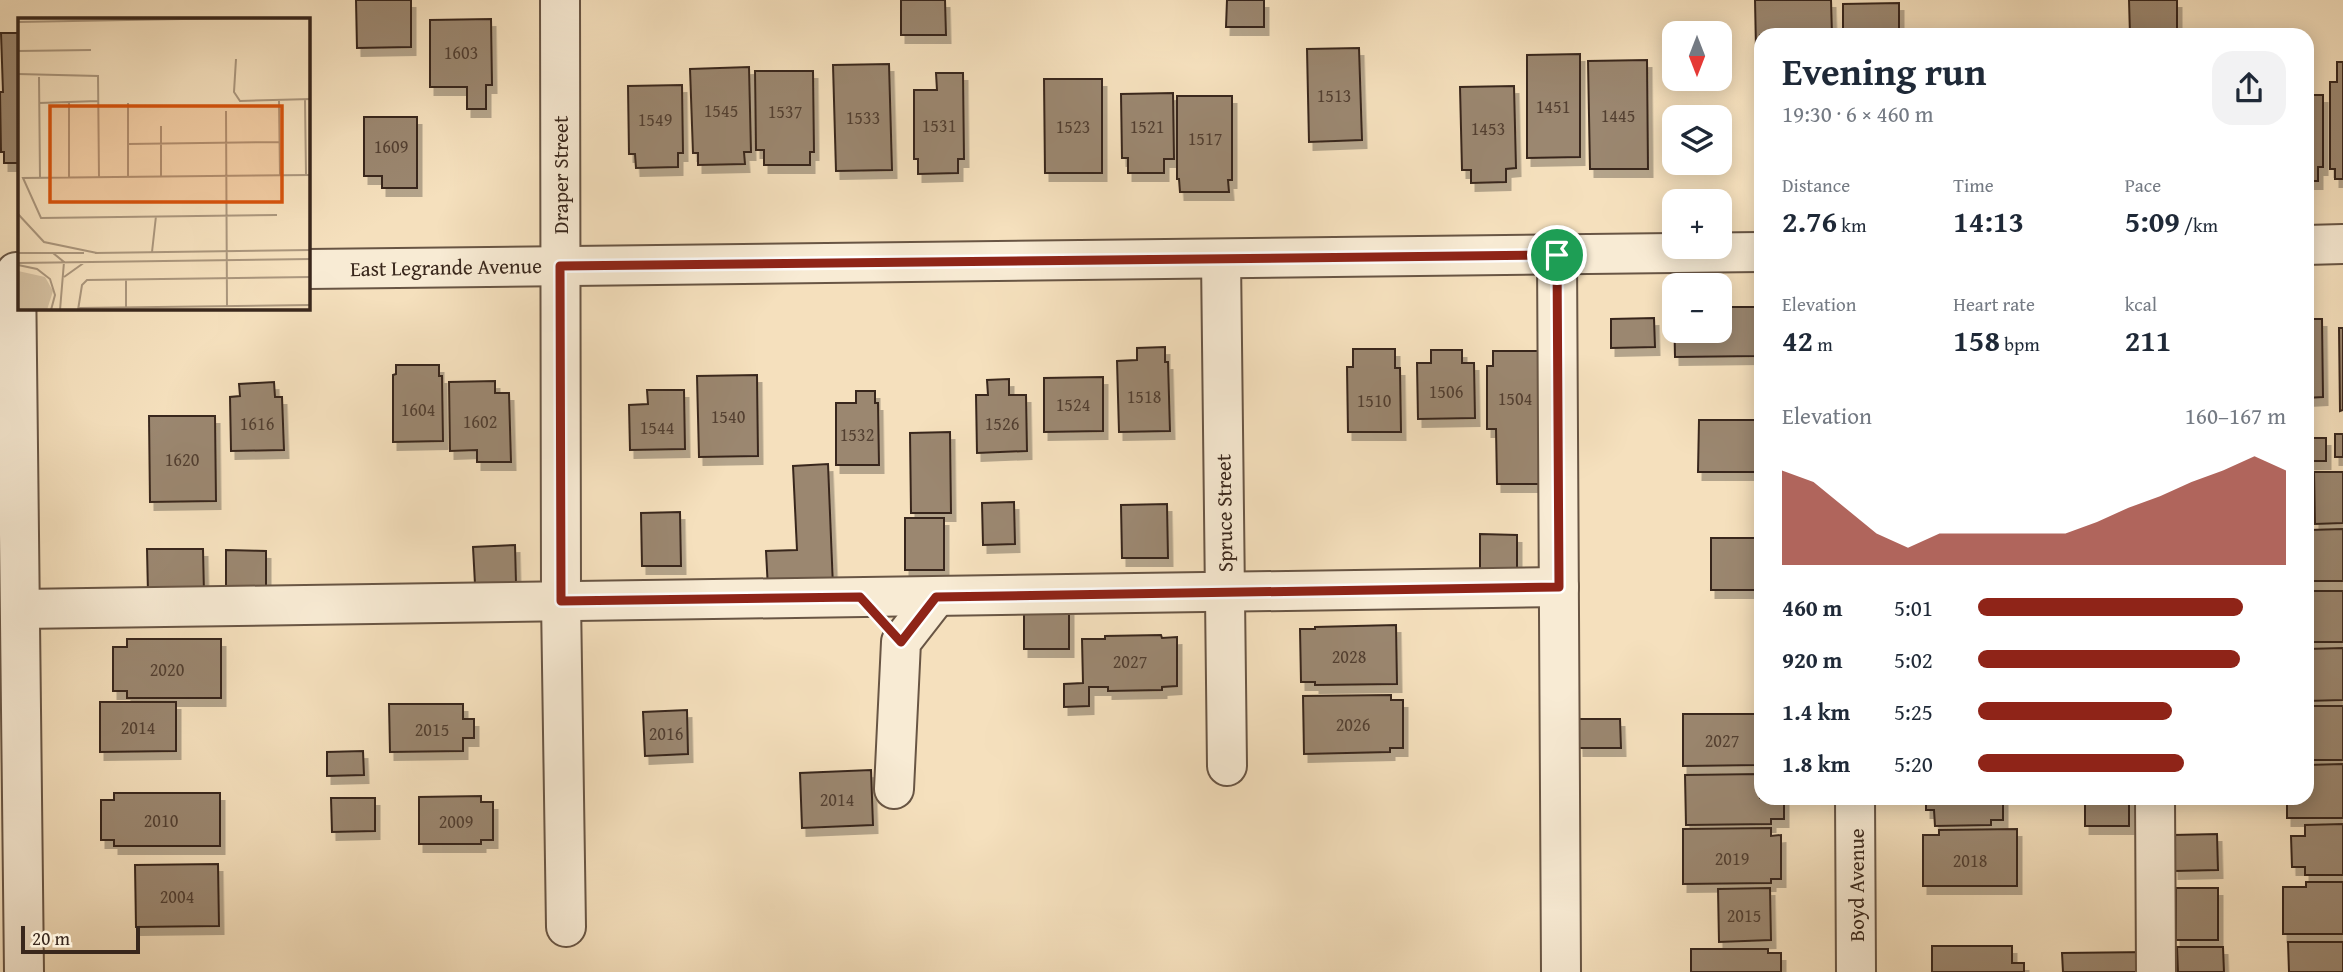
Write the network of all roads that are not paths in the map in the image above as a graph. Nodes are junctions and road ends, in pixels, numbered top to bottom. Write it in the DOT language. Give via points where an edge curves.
graph roads {
  1 [pos="560,0"];
  2 [pos="2314,244"];
  3 [pos="2343,244"];
  4 [pos="1754,252"];
  5 [pos="1557,255"];
  6 [pos="1221,259"];
  7 [pos="560,266"];
  8 [pos="310,269"];
  9 [pos="12,272"];
  10 [pos="1559,587"];
  11 [pos="1225,593"];
  12 [pos="860,597"];
  13 [pos="936,597"];
  14 [pos="561,601"];
  15 [pos="20,609"];
  16 [pos="901,642"];
  17 [pos="1227,766"];
  18 [pos="894,789"];
  19 [pos="1855,805"];
  20 [pos="2155,805"];
  21 [pos="566,927"];
  22 [pos="24,972"];
  23 [pos="1561,972"];
  24 [pos="1856,972"];
  25 [pos="2156,972"];
  1 -- 7 [label="street, Draper Street"];
  2 -- 3 [label="street"];
  4 -- 5 [label="street, East Legrande Avenue"];
  5 -- 6 [label="street, East Legrande Avenue"];
  5 -- 10 [label="street"];
  6 -- 7 [label="street, East Legrande Avenue"];
  6 -- 11 [label="street, Spruce Street"];
  7 -- 8 [label="street, East Legrande Avenue"];
  7 -- 14 [label="street, Draper Street"];
  9 -- 15 [label="street"];
  10 -- 11 [label="street"];
  10 -- 23 [label="street"];
  11 -- 13 [label="street"];
  11 -- 17 [label="street, Spruce Street"];
  12 -- 13 [label="street"];
  12 -- 14 [label="street"];
  12 -- 16 [label="street"];
  13 -- 16 [label="street"];
  14 -- 15 [label="street"];
  14 -- 21 [label="street, Draper Street"];
  15 -- 22 [label="street"];
  16 -- 18 [label="street"];
  19 -- 24 [label="street, Boyd Avenue"];
  20 -- 25 [label="street"];
}
